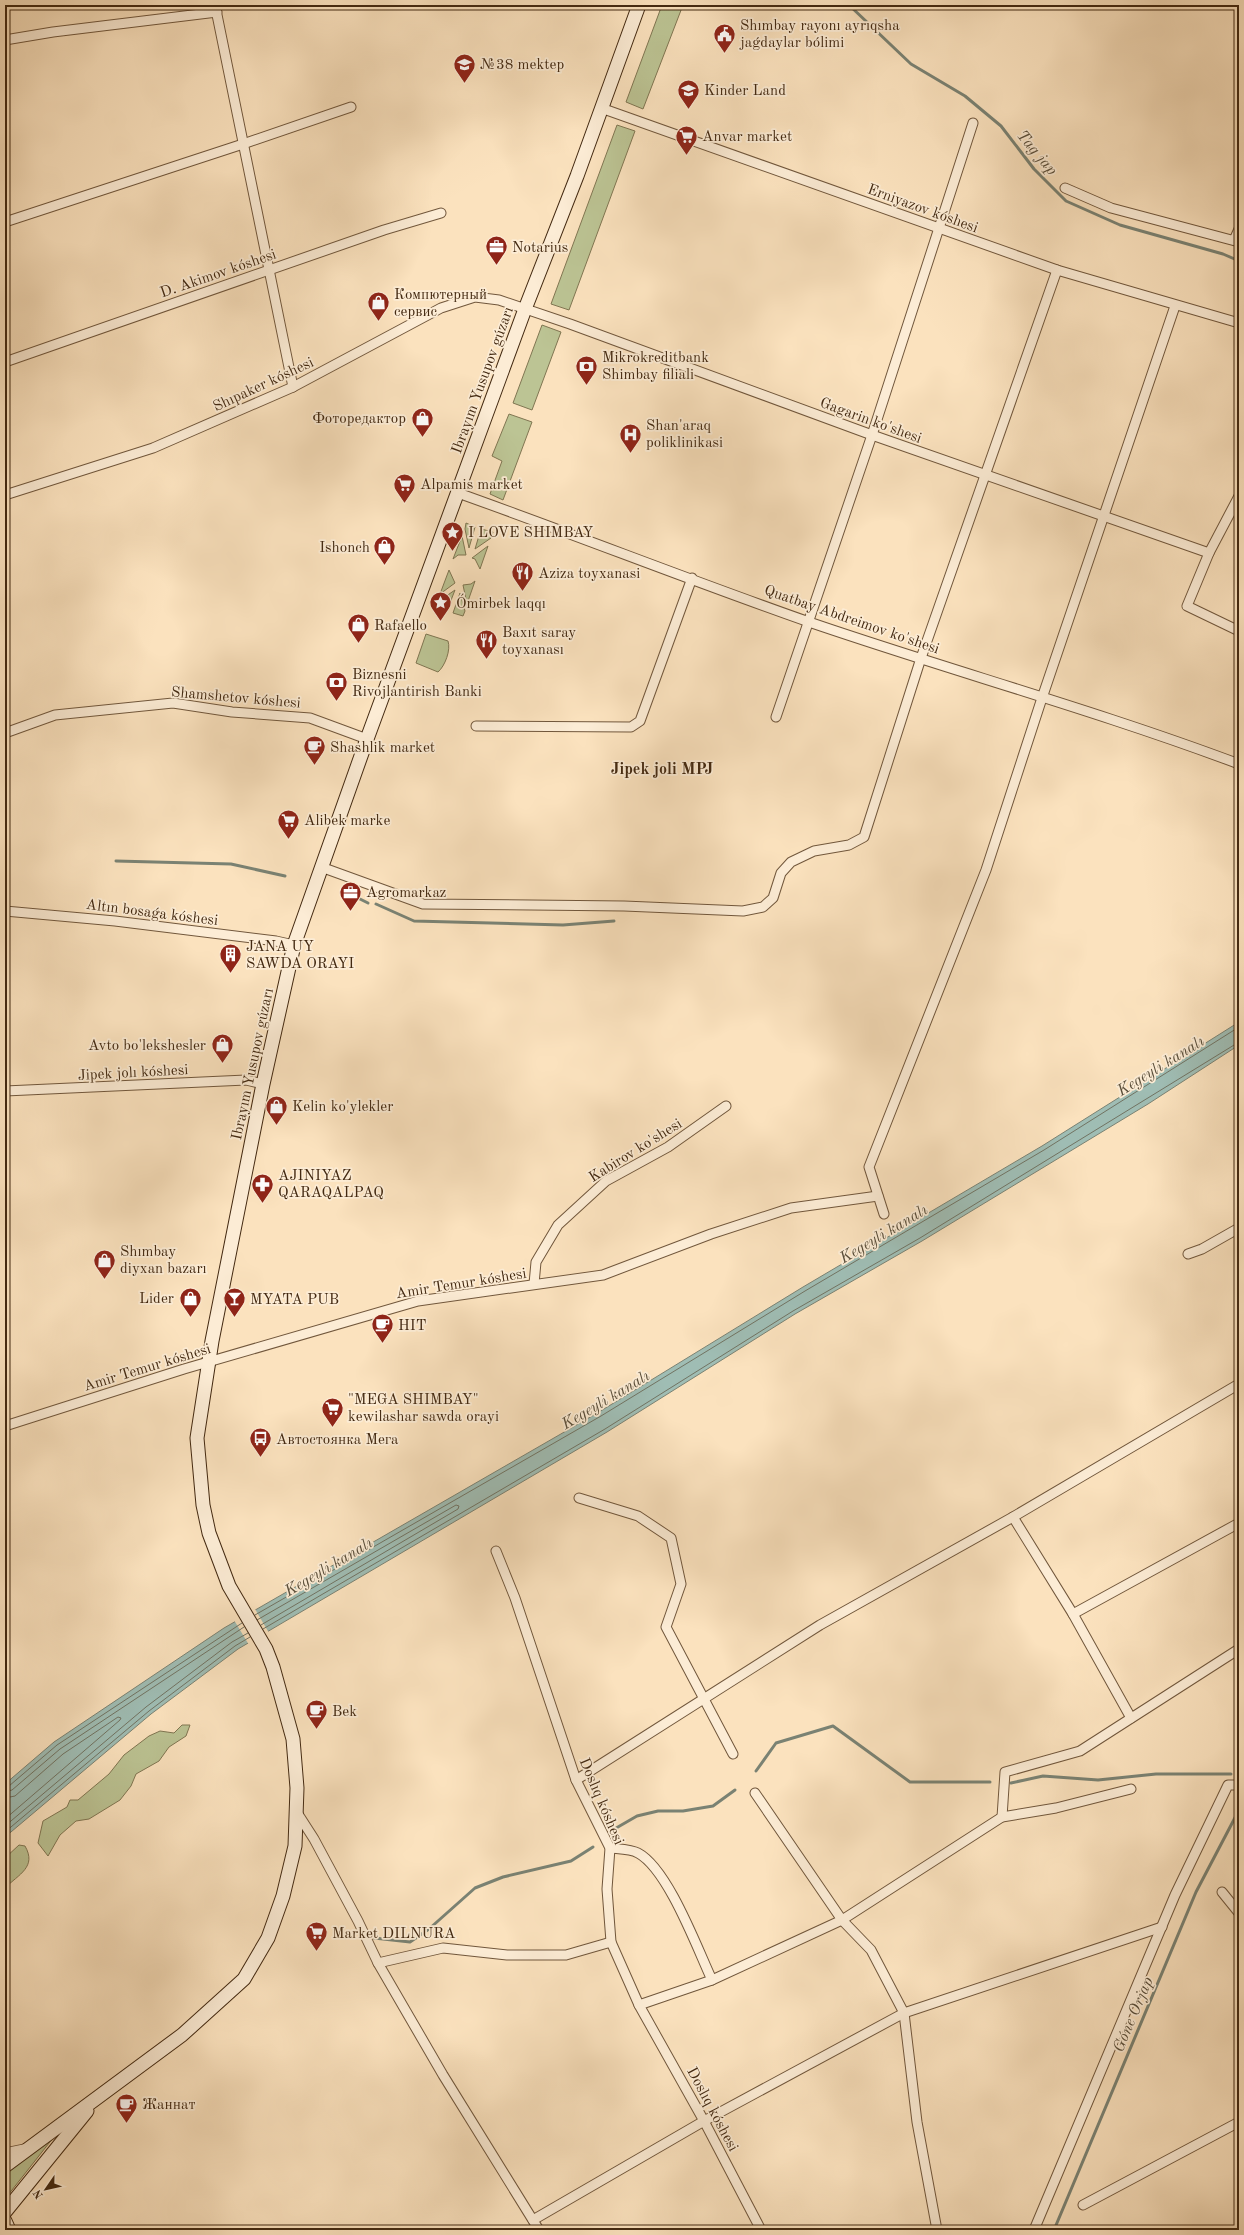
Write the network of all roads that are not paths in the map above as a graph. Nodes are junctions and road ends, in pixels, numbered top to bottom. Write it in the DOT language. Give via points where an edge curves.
graph roads {
  1 [pos="639,5"];
  2 [pos="216,9"];
  3 [pos="5,40"];
  4 [pos="351,107"];
  5 [pos="601,108"];
  6 [pos="973,123"];
  7 [pos="243,144"];
  8 [pos="1066,188"];
  9 [pos="441,213"];
  10 [pos="5,222"];
  11 [pos="938,229"];
  12 [pos="1239,229"];
  13 [pos="1236,241"];
  14 [pos="270,270"];
  15 [pos="1057,270"];
  16 [pos="1175,306"];
  17 [pos="525,309"];
  18 [pos="1239,323"];
  19 [pos="5,362"];
  20 [pos="293,387"];
  21 [pos="872,435"];
  22 [pos="984,475"];
  23 [pos="458,493"];
  24 [pos="5,495"];
  25 [pos="1239,496"];
  26 [pos="1104,517"];
  27 [pos="1209,553"];
  28 [pos="692,578"];
  29 [pos="810,622"];
  30 [pos="1239,631"];
  31 [pos="921,658"];
  32 [pos="1042,698"];
  33 [pos="776,717"];
  34 [pos="476,726"];
  35 [pos="5,733"];
  36 [pos="367,739"];
  37 [pos="1239,764"];
  38 [pos="321,867"];
  39 [pos="5,911"];
  40 [pos="294,945"];
  41 [pos="263,1084"];
  42 [pos="5,1092"];
  43 [pos="726,1106"];
  44 [pos="878,1196"];
  45 [pos="884,1214"];
  46 [pos="1239,1228"];
  47 [pos="1188,1254"];
  48 [pos="534,1284"];
  49 [pos="208,1362"];
  50 [pos="1239,1384"];
  51 [pos="5,1426"];
  52 [pos="579,1498"];
  53 [pos="1013,1517"];
  54 [pos="1239,1523"];
  55 [pos="496,1551"];
  56 [pos="1073,1614"];
  57 [pos="1239,1649"];
  58 [pos="702,1699"];
  59 [pos="1131,1718"];
  60 [pos="733,1754"];
  61 [pos="576,1780"];
  62 [pos="1239,1785"];
  63 [pos="1131,1789"];
  64 [pos="755,1793"];
  65 [pos="296,1812"];
  66 [pos="1002,1817"];
  67 [pos="610,1848"];
  68 [pos="1222,1892"];
  69 [pos="1239,1913"];
  70 [pos="842,1920"];
  71 [pos="1162,1927"];
  72 [pos="611,1942"];
  73 [pos="378,1963"];
  74 [pos="712,1980"];
  75 [pos="639,2005"];
  76 [pos="904,2013"];
  77 [pos="96,2101"];
  78 [pos="704,2122"];
  79 [pos="1239,2122"];
  80 [pos="26,2150"];
  81 [pos="5,2154"];
  82 [pos="5,2166"];
  83 [pos="1083,2206"];
  84 [pos="5,2212"];
  85 [pos="533,2220"];
  86 [pos="5,2221"];
  87 [pos="9,2230"];
  88 [pos="539,2230"];
  89 [pos="761,2230"];
  90 [pos="937,2230"];
  91 [pos="1034,2230"];
  1 -- 5 [label="main road, Ibrayım Yusupov gúzarı"];
  2 -- 3 [label="street"];
  2 -- 7 [label="street"];
  4 -- 7 [label="street"];
  5 -- 11 [label="street, Erniyazov kóshesi"];
  5 -- 17 [label="main road, Ibrayım Yusupov gúzarı"];
  6 -- 11 [label="street"];
  7 -- 10 [label="street"];
  7 -- 14 [label="street"];
  8 -- 13 [label="street" via="1111,208"];
  9 -- 14 [label="street, D. Akimov kóshesi"];
  11 -- 15 [label="street, Erniyazov kóshesi"];
  11 -- 21 [label="street"];
  12 -- 13 [label="street"];
  14 -- 19 [label="street, D. Akimov kóshesi"];
  14 -- 20 [label="street"];
  15 -- 16 [label="street, Erniyazov kóshesi"];
  15 -- 22 [label="street"];
  16 -- 18 [label="street, Erniyazov kóshesi"];
  16 -- 26 [label="street"];
  17 -- 20 [label="street, Shıpaker kóshesi" via="499,300 475,297 441,308"];
  17 -- 21 [label="street, Gagarin ko'shesi"];
  17 -- 23 [label="main road, Ibrayım Yusupov gúzarı"];
  20 -- 24 [label="street, Shıpaker kóshesi" via="153,448"];
  21 -- 22 [label="street, Gagarin ko'shesi"];
  21 -- 29 [label="street"];
  22 -- 26 [label="street, Gagarin ko'shesi"];
  22 -- 31 [label="street"];
  23 -- 28 [label="street, Quatbay Abdreimov ko'shesi"];
  23 -- 36 [label="main road, Ibrayım Yusupov gúzarı"];
  25 -- 27 [label="street"];
  26 -- 27 [label="street, Gagarin ko'shesi"];
  26 -- 32 [label="street"];
  27 -- 30 [label="street" via="1187,606"];
  28 -- 29 [label="street, Quatbay Abdreimov ko'shesi"];
  28 -- 34 [label="street" via="640,721 631,727"];
  29 -- 31 [label="street, Quatbay Abdreimov ko'shesi"];
  29 -- 33 [label="street"];
  31 -- 32 [label="street, Quatbay Abdreimov ko'shesi"];
  31 -- 38 [label="street" via="864,837 849,845 814,851 791,862 781,874 773,898 763,907 743,911 624,906 424,904"];
  32 -- 37 [label="street, Quatbay Abdreimov ko'shesi" via="1156,733"];
  32 -- 44 [label="street" via="981,884 869,1167"];
  35 -- 36 [label="street, Shamshetov kóshesi" via="55,715 173,703 232,712 310,718"];
  36 -- 38 [label="main road, Ibrayım Yusupov gúzarı"];
  38 -- 40 [label="main road, Ibrayım Yusupov gúzarı"];
  39 -- 40 [label="street, Altın bosaǵa kóshesi" via="115,921 276,940"];
  40 -- 41 [label="main road, Ibrayım Yusupov gúzarı"];
  41 -- 42 [label="street, Jipek jolı kóshesi" via="246,1080"];
  41 -- 49 [label="main road, Ibrayım Yusupov gúzarı"];
  43 -- 48 [label="street, Kabirov ko'shesi" via="668,1147 606,1181 558,1224 536,1262"];
  44 -- 45 [label="street"];
  44 -- 48 [label="street, Amir Temur kóshesi" via="791,1208 711,1234 603,1275"];
  46 -- 47 [label="street"];
  48 -- 49 [label="street, Amir Temur kóshesi" via="418,1301"];
  49 -- 51 [label="street, Amir Temur kóshesi"];
  49 -- 65 [label="main road, Ibrayım Yusupov gúzarı" via="198,1438 203,1505 209,1533 229,1586 266,1649 282,1695 293,1739"];
  50 -- 53 [label="street"];
  52 -- 58 [label="street" via="638,1516 671,1538 681,1584 666,1627"];
  53 -- 56 [label="street"];
  53 -- 58 [label="street" via="820,1626"];
  54 -- 56 [label="street"];
  55 -- 61 [label="street, Doslıq kóshesi" via="515,1598"];
  56 -- 59 [label="street"];
  57 -- 59 [label="street"];
  58 -- 60 [label="street"];
  58 -- 61 [label="street"];
  59 -- 66 [label="street" via="1080,1751 1005,1772"];
  61 -- 67 [label="street, Doslıq kóshesi"];
  62 -- 71 [label="street" via="1228,1785 1175,1894"];
  63 -- 66 [label="street" via="1056,1808"];
  64 -- 70 [label="street"];
  65 -- 73 [label="street" via="314,1839"];
  65 -- 77 [label="main road, Ibrayım Yusupov gúzarı" via="295,1846 283,1896 268,1938 244,1980 198,2022"];
  66 -- 70 [label="street"];
  67 -- 72 [label="street, Doslıq kóshesi" via="607,1890"];
  67 -- 74 [label="street" via="638,1852 655,1868 677,1904"];
  68 -- 69 [label="street"];
  70 -- 74 [label="street"];
  70 -- 76 [label="street" via="871,1950"];
  71 -- 76 [label="street"];
  71 -- 91 [label="street"];
  72 -- 73 [label="street" via="566,1955 508,1955 443,1948"];
  72 -- 75 [label="street, Doslıq kóshesi"];
  73 -- 85 [label="street" via="443,2075"];
  74 -- 75 [label="street"];
  75 -- 78 [label="street, Doslıq kóshesi"];
  76 -- 78 [label="street"];
  76 -- 90 [label="street" via="917,2122"];
  77 -- 80 [label="main road"];
  77 -- 84 [label="main road"];
  78 -- 85 [label="street"];
  78 -- 89 [label="street, Doslıq kóshesi"];
  79 -- 83 [label="street"];
  80 -- 81 [label="street"];
  80 -- 82 [label="main road"];
  85 -- 88 [label="street"];
  86 -- 87 [label="main road"];
}
